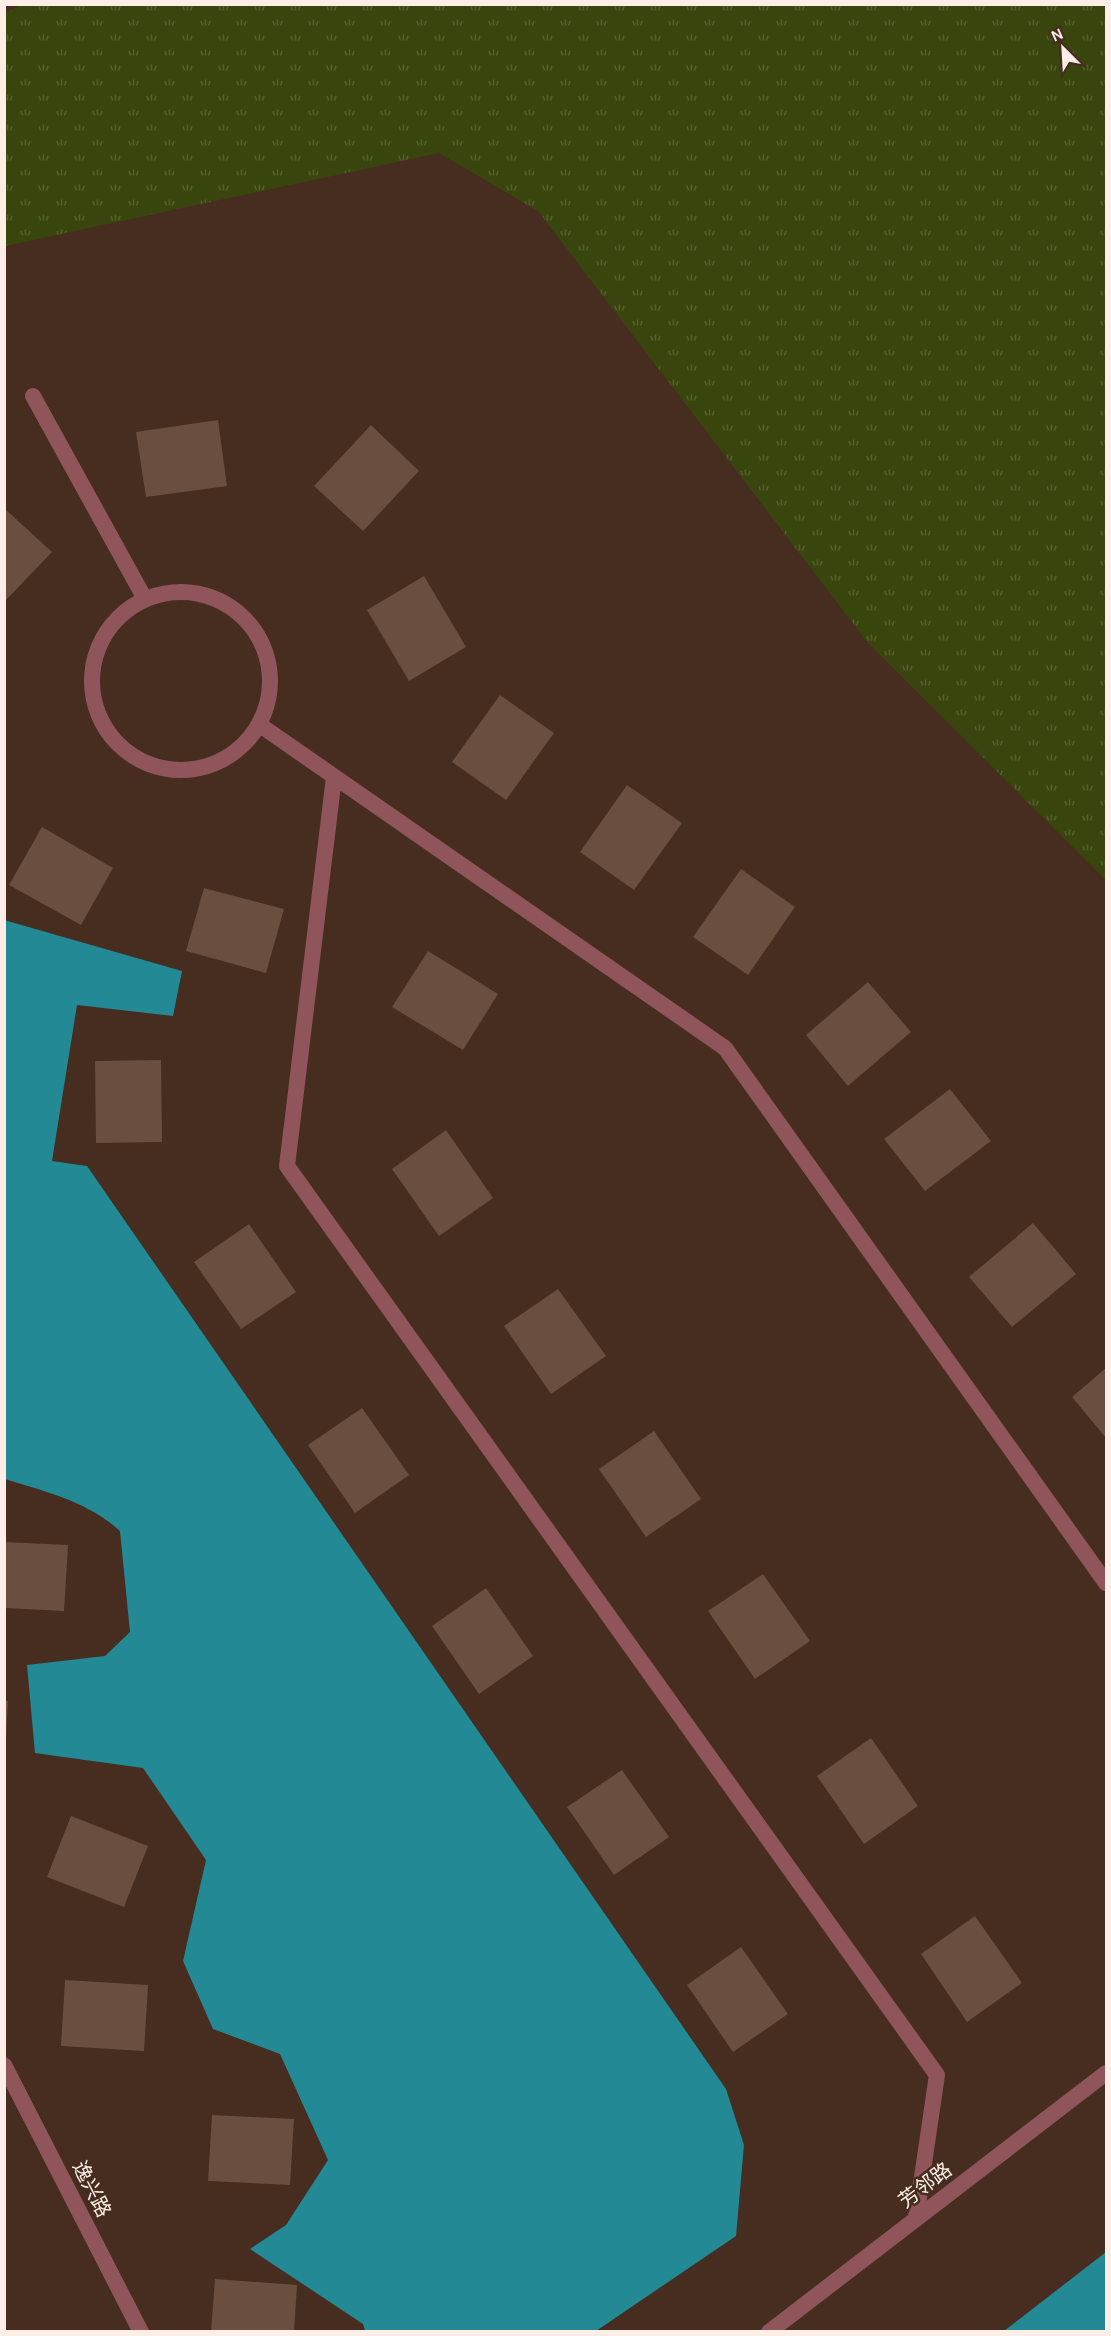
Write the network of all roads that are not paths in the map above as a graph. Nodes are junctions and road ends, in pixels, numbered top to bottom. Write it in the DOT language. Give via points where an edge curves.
graph roads {
  1 [pos="33,396"];
  2 [pos="145,599"];
  3 [pos="260,725"];
  4 [pos="334,777"];
  5 [pos="1107,1583"];
  6 [pos="4,2065"];
  7 [pos="1107,2073"];
  8 [pos="916,2218"];
  9 [pos="141,2331"];
  10 [pos="769,2331"];
  1 -- 2 [label="street"];
  2 -- 3 [label="street" via="171,592 201,594 222,600 247,619 265,645 270,664 270,696"];
  2 -- 3 [label="street" via="119,616 100,642 91,673 94,704 107,733 118,746 143,763 178,772 209,767 237,753"];
  3 -- 4 [label="street"];
  4 -- 5 [label="street" via="725,1048"];
  4 -- 8 [label="street" via="287,1166 937,2075"];
  6 -- 9 [label="street, 逸兴路"];
  7 -- 8 [label="street, 芳邻路"];
  8 -- 10 [label="street, 芳邻路"];
}
